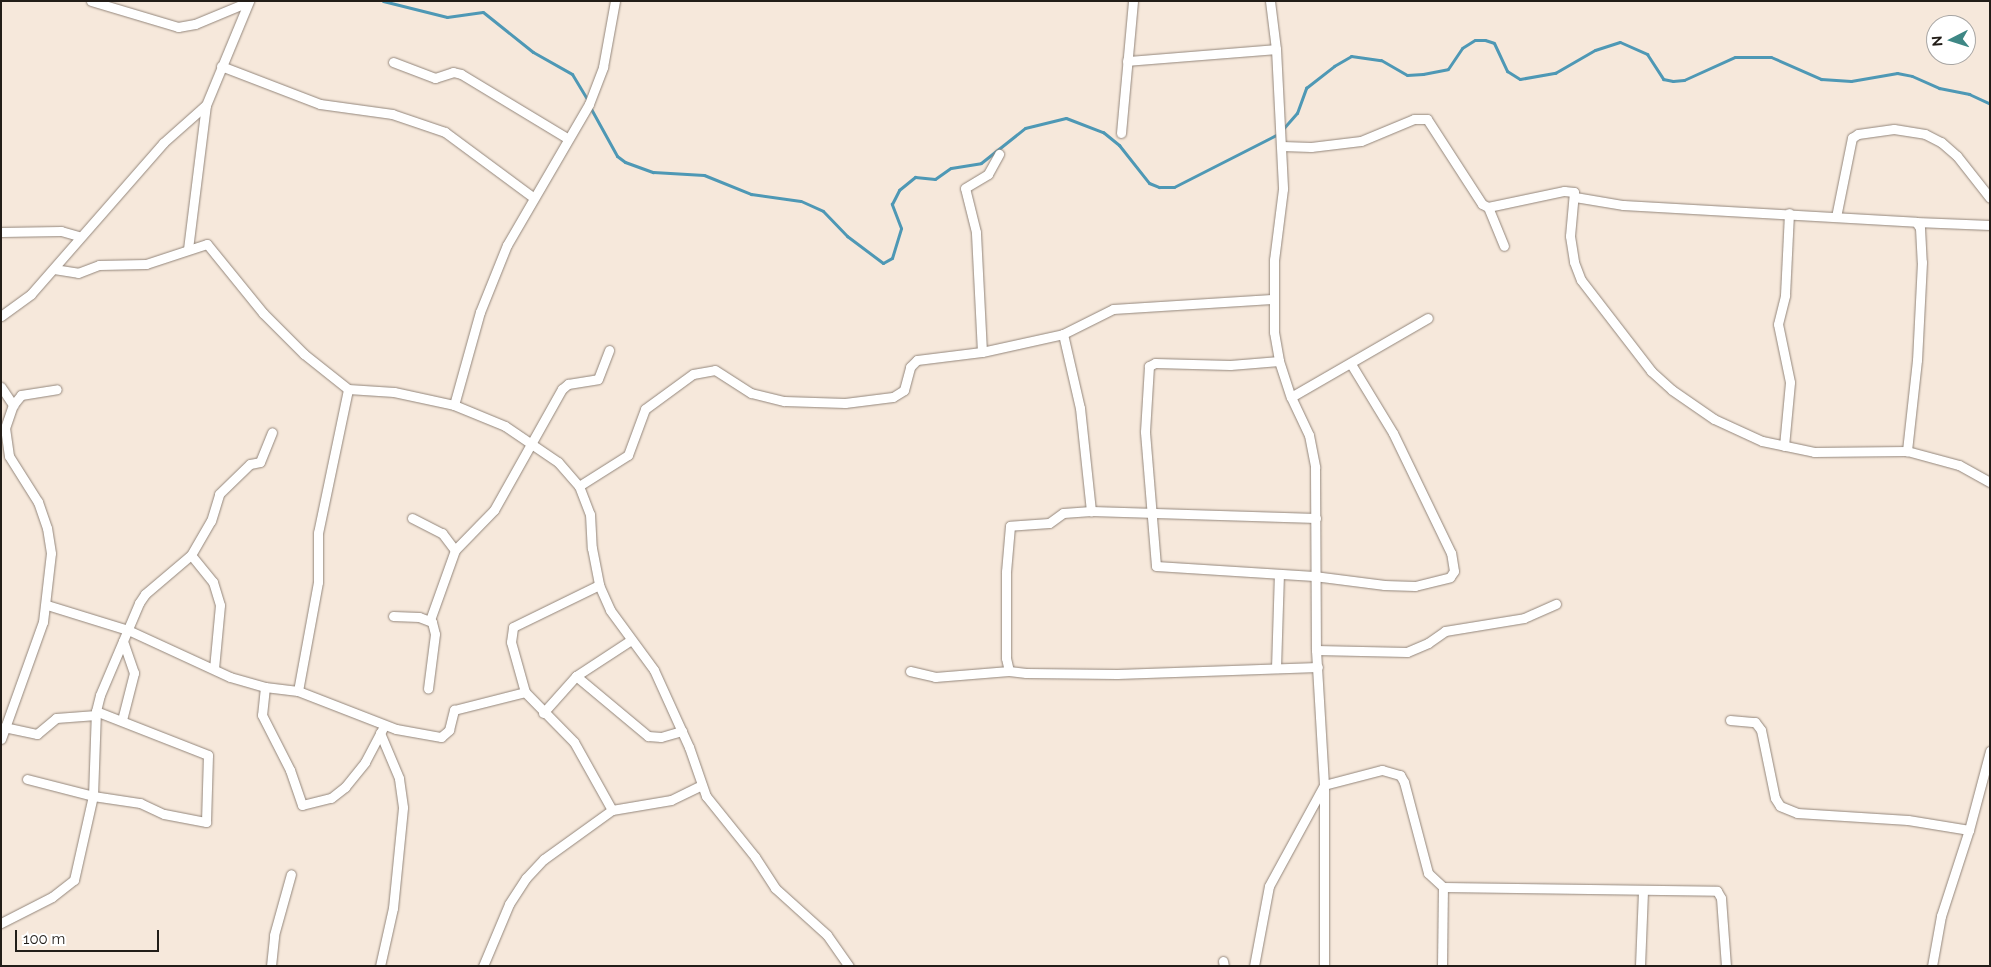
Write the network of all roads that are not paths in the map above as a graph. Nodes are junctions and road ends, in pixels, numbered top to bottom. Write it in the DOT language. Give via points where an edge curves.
graph roads {
  1 [pos="91,1"];
  2 [pos="615,1"];
  3 [pos="1133,1"];
  4 [pos="1270,1"];
  5 [pos="248,2"];
  6 [pos="1276,49"];
  7 [pos="1127,61"];
  8 [pos="393,62"];
  9 [pos="221,66"];
  10 [pos="206,104"];
  11 [pos="1120,133"];
  12 [pos="568,138"];
  13 [pos="1282,144"];
  14 [pos="999,154"];
  15 [pos="533,197"];
  16 [pos="1575,197"];
  17 [pos="1990,198"];
  18 [pos="1488,207"];
  19 [pos="1790,213"];
  20 [pos="1836,217"];
  21 [pos="1916,222"];
  22 [pos="1990,224"];
  23 [pos="1,232"];
  24 [pos="79,236"];
  25 [pos="1504,246"];
  26 [pos="188,249"];
  27 [pos="54,269"];
  28 [pos="1272,299"];
  29 [pos="1,316"];
  30 [pos="1428,318"];
  31 [pos="1062,334"];
  32 [pos="609,350"];
  33 [pos="982,352"];
  34 [pos="1279,361"];
  35 [pos="1351,364"];
  36 [pos="1,387"];
  37 [pos="57,389"];
  38 [pos="348,389"];
  39 [pos="1291,397"];
  40 [pos="454,404"];
  41 [pos="13,405"];
  42 [pos="272,432"];
  43 [pos="533,443"];
  44 [pos="1784,446"];
  45 [pos="1907,451"];
  46 [pos="1990,482"];
  47 [pos="579,486"];
  48 [pos="1091,510"];
  49 [pos="1152,511"];
  50 [pos="412,518"];
  51 [pos="1316,518"];
  52 [pos="455,550"];
  53 [pos="191,555"];
  54 [pos="1279,575"];
  55 [pos="1314,576"];
  56 [pos="600,585"];
  57 [pos="1556,604"];
  58 [pos="47,605"];
  59 [pos="393,616"];
  60 [pos="430,620"];
  61 [pos="128,630"];
  62 [pos="631,640"];
  63 [pos="123,641"];
  64 [pos="1316,650"];
  65 [pos="1318,667"];
  66 [pos="1276,668"];
  67 [pos="214,669"];
  68 [pos="910,670"];
  69 [pos="1009,671"];
  70 [pos="576,676"];
  71 [pos="266,687"];
  72 [pos="428,689"];
  73 [pos="298,692"];
  74 [pos="525,692"];
  75 [pos="96,713"];
  76 [pos="543,713"];
  77 [pos="122,720"];
  78 [pos="1730,720"];
  79 [pos="4,728"];
  80 [pos="382,729"];
  81 [pos="682,731"];
  82 [pos="1,739"];
  83 [pos="1990,751"];
  84 [pos="27,779"];
  85 [pos="702,785"];
  86 [pos="1324,785"];
  87 [pos="93,796"];
  88 [pos="612,810"];
  89 [pos="1970,830"];
  90 [pos="290,874"];
  91 [pos="1443,887"];
  92 [pos="1643,892"];
  93 [pos="1,924"];
  94 [pos="271,966"];
  95 [pos="380,966"];
  96 [pos="482,966"];
  97 [pos="849,966"];
  98 [pos="1254,966"];
  99 [pos="1324,966"];
  100 [pos="1442,966"];
  101 [pos="1640,966"];
  102 [pos="1726,966"];
  103 [pos="1932,966"];
  1 -- 5 [label="street" via="178,27 195,24"];
  2 -- 12 [label="street" via="603,67 589,104"];
  3 -- 7 [label="street"];
  4 -- 6 [label="street"];
  5 -- 9 [label="street"];
  6 -- 7 [label="street"];
  6 -- 13 [label="street"];
  7 -- 11 [label="street"];
  8 -- 12 [label="street" via="435,78 453,72 462,74"];
  9 -- 10 [label="street"];
  9 -- 15 [label="street" via="320,104 392,114 445,132"];
  10 -- 24 [label="street" via="163,143"];
  10 -- 26 [label="street"];
  12 -- 15 [label="street"];
  13 -- 18 [label="street" via="1311,147 1361,141 1414,119 1427,119 1482,204"];
  13 -- 28 [label="street" via="1283,189"];
  14 -- 33 [label="street" via="988,174 965,188 976,232"];
  15 -- 40 [label="street" via="507,245 480,312"];
  16 -- 18 [label="street" via="1571,190"];
  16 -- 19 [label="street" via="1623,205"];
  16 -- 44 [label="street" via="1570,236 1574,262 1581,280 1633,350 1672,390 1714,419 1740,434"];
  17 -- 20 [label="street" via="1957,156 1941,142 1924,134 1894,129 1858,134 1852,138"];
  18 -- 25 [label="street"];
  19 -- 20 [label="street"];
  19 -- 44 [label="street" via="1785,294 1778,324 1790,382"];
  20 -- 21 [label="street"];
  21 -- 22 [label="street"];
  21 -- 45 [label="street" via="1920,228 1921,280 1917,360"];
  23 -- 24 [label="street" via="61,231"];
  24 -- 27 [label="street"];
  26 -- 27 [label="street" via="146,264 99,265 78,273"];
  26 -- 38 [label="street" via="207,244 263,312 304,354"];
  27 -- 29 [label="street" via="31,294"];
  28 -- 31 [label="street" via="1212,305 1125,307 1113,309"];
  28 -- 34 [label="street"];
  30 -- 35 [label="street"];
  31 -- 33 [label="street"];
  31 -- 48 [label="street" via="1080,408"];
  32 -- 43 [label="street" via="598,379 568,384 562,389"];
  33 -- 47 [label="street" via="917,360 911,364 901,393 844,403 784,401 751,393 715,370 692,374 645,409 628,455"];
  34 -- 39 [label="street"];
  34 -- 49 [label="street" via="1230,365 1155,363 1149,366 1145,432"];
  35 -- 39 [label="street"];
  35 -- 55 [label="street" via="1393,433 1451,553 1454,571 1443,581 1415,586"];
  36 -- 41 [label="street"];
  37 -- 41 [label="street" via="21,395"];
  38 -- 40 [label="street" via="394,392"];
  38 -- 73 [label="street" via="320,525 318,582"];
  39 -- 51 [label="street" via="1313,449"];
  40 -- 43 [label="street" via="505,426"];
  41 -- 58 [label="street" via="4,440 9,456 38,502 47,528 51,553"];
  42 -- 53 [label="street" via="260,462 250,464 219,494 211,521"];
  43 -- 47 [label="street"];
  43 -- 52 [label="street" via="494,510"];
  44 -- 45 [label="street" via="1831,452"];
  45 -- 46 [label="street" via="1958,464"];
  47 -- 56 [label="street" via="590,514 592,548"];
  48 -- 49 [label="street"];
  48 -- 69 [label="street" via="1063,513 1049,523 1009,528 1006,658"];
  49 -- 51 [label="street"];
  49 -- 54 [label="street" via="1154,557 1156,566 1161,569"];
  50 -- 52 [label="street" via="442,534"];
  51 -- 55 [label="street"];
  52 -- 60 [label="street"];
  53 -- 61 [label="street" via="142,598"];
  53 -- 67 [label="street" via="213,582 220,605"];
  54 -- 55 [label="street"];
  54 -- 66 [label="street"];
  55 -- 64 [label="street"];
  56 -- 62 [label="street" via="610,610"];
  56 -- 74 [label="street" via="513,627 511,642"];
  57 -- 64 [label="street" via="1524,618 1445,631 1428,644 1407,652"];
  58 -- 61 [label="street"];
  58 -- 79 [label="street"];
  59 -- 60 [label="street"];
  60 -- 72 [label="street" via="435,634"];
  61 -- 63 [label="street"];
  61 -- 67 [label="street"];
  62 -- 70 [label="street"];
  62 -- 81 [label="street" via="654,670"];
  63 -- 75 [label="street"];
  63 -- 77 [label="street" via="134,673"];
  64 -- 65 [label="street"];
  65 -- 66 [label="street"];
  65 -- 86 [label="street"];
  66 -- 69 [label="street" via="1117,674"];
  67 -- 71 [label="street"];
  68 -- 69 [label="street" via="935,677"];
  70 -- 76 [label="street"];
  70 -- 81 [label="street" via="648,736 661,737"];
  71 -- 73 [label="street"];
  71 -- 80 [label="street" via="262,715 290,770 302,805 326,800 345,787 365,762"];
  73 -- 80 [label="street"];
  74 -- 76 [label="street"];
  74 -- 80 [label="street" via="454,710 449,730 441,737"];
  75 -- 77 [label="street"];
  75 -- 79 [label="street" via="56,718 37,734"];
  75 -- 87 [label="street"];
  76 -- 88 [label="street" via="574,742"];
  77 -- 87 [label="street" via="210,757 206,822 164,814 140,803"];
  78 -- 89 [label="street" via="1755,722 1761,730 1775,798 1780,806 1797,813 1908,820"];
  79 -- 82 [label="street"];
  80 -- 95 [label="street" via="399,778 403,807 393,908"];
  81 -- 85 [label="street"];
  83 -- 89 [label="street"];
  84 -- 87 [label="street"];
  85 -- 88 [label="street" via="671,800"];
  85 -- 97 [label="street" via="706,796 755,857 775,888 827,935"];
  86 -- 91 [label="street" via="1382,770 1400,775 1413,810 1428,873"];
  86 -- 98 [label="street" via="1268,886"];
  86 -- 99 [label="street"];
  87 -- 93 [label="street" via="74,880 52,897"];
  88 -- 96 [label="street" via="544,859 526,878 502,916"];
  89 -- 103 [label="street" via="1941,916"];
  90 -- 94 [label="street" via="274,935"];
  91 -- 92 [label="street" via="1569,887"];
  91 -- 100 [label="street"];
  92 -- 101 [label="street"];
  92 -- 102 [label="street" via="1717,891 1721,898"];
}
